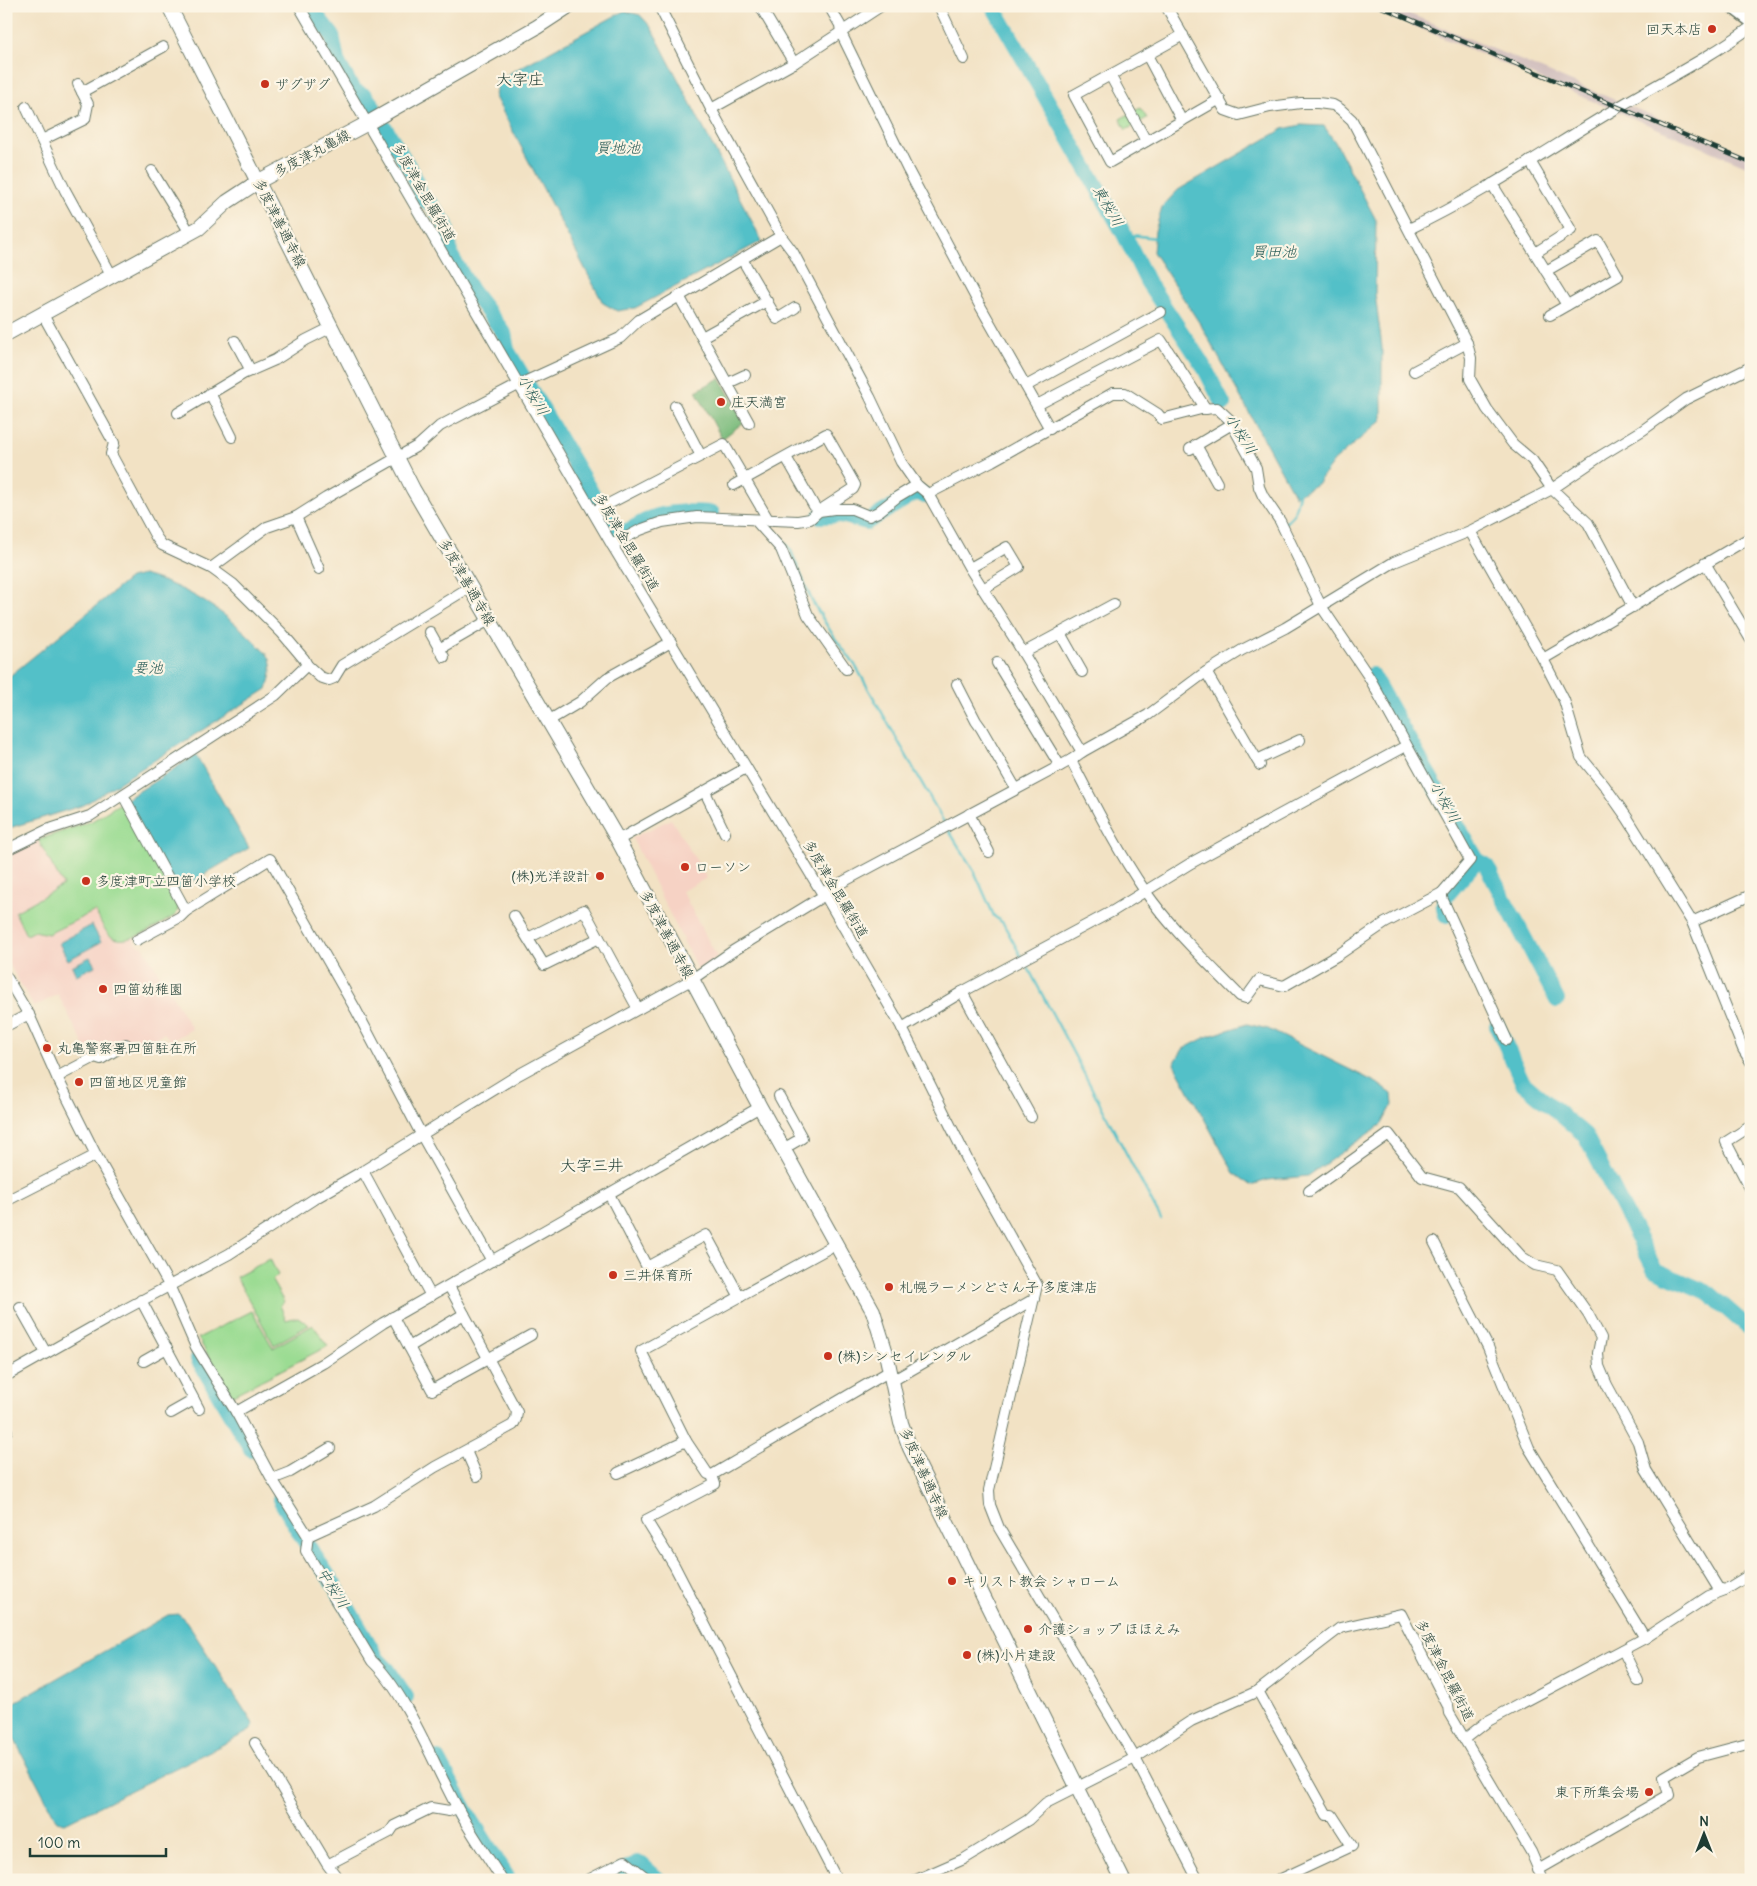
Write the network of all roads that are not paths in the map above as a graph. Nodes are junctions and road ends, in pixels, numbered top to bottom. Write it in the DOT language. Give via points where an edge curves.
graph roads {
  1 [pos="169,6"];
  2 [pos="299,6"];
  3 [pos="570,6"];
  4 [pos="659,6"];
  5 [pos="760,6"];
  6 [pos="829,6"];
  7 [pos="881,6"];
  8 [pos="939,6"];
  9 [pos="1166,6"];
  10 [pos="1734,6"];
  11 [pos="1751,19"];
  12 [pos="1751,27"];
  13 [pos="841,33"];
  14 [pos="1183,35"];
  15 [pos="163,47"];
  16 [pos="1147,55"];
  17 [pos="964,59"];
  18 [pos="794,63"];
  19 [pos="1110,76"];
  20 [pos="1220,99"];
  21 [pos="26,107"];
  22 [pos="711,109"];
  23 [pos="1182,121"];
  24 [pos="368,123"];
  25 [pos="42,140"];
  26 [pos="1146,141"];
  27 [pos="1530,160"];
  28 [pos="152,171"];
  29 [pos="259,181"];
  30 [pos="1492,184"];
  31 [pos="1409,229"];
  32 [pos="190,234"];
  33 [pos="781,236"];
  34 [pos="1534,252"];
  35 [pos="742,259"];
  36 [pos="1546,271"];
  37 [pos="112,276"];
  38 [pos="679,296"];
  39 [pos="767,301"];
  40 [pos="1567,305"];
  41 [pos="795,308"];
  42 [pos="1161,312"];
  43 [pos="42,313"];
  44 [pos="1550,315"];
  45 [pos="332,327"];
  46 [pos="6,334"];
  47 [pos="702,337"];
  48 [pos="235,341"];
  49 [pos="1467,343"];
  50 [pos="1751,367"];
  51 [pos="1414,370"];
  52 [pos="250,371"];
  53 [pos="745,375"];
  54 [pos="728,383"];
  55 [pos="520,384"];
  56 [pos="1026,386"];
  57 [pos="210,393"];
  58 [pos="1037,405"];
  59 [pos="675,406"];
  60 [pos="1204,407"];
  61 [pos="178,413"];
  62 [pos="749,423"];
  63 [pos="1232,424"];
  64 [pos="1050,428"];
  65 [pos="232,437"];
  66 [pos="701,456"];
  67 [pos="397,457"];
  68 [pos="786,457"];
  69 [pos="745,479"];
  70 [pos="1217,483"];
  71 [pos="734,485"];
  72 [pos="917,485"];
  73 [pos="1552,489"];
  74 [pos="928,494"];
  75 [pos="819,511"];
  76 [pos="593,512"];
  77 [pos="296,518"];
  78 [pos="756,521"];
  79 [pos="769,521"];
  80 [pos="1470,531"];
  81 [pos="1751,538"];
  82 [pos="308,544"];
  83 [pos="612,545"];
  84 [pos="298,549"];
  85 [pos="1705,563"];
  86 [pos="211,568"];
  87 [pos="970,568"];
  88 [pos="319,569"];
  89 [pos="470,587"];
  90 [pos="983,589"];
  91 [pos="1114,604"];
  92 [pos="1321,606"];
  93 [pos="1633,607"];
  94 [pos="489,620"];
  95 [pos="430,632"];
  96 [pos="1060,633"];
  97 [pos="1751,640"];
  98 [pos="672,642"];
  99 [pos="1023,653"];
  100 [pos="1542,659"];
  101 [pos="997,663"];
  102 [pos="307,665"];
  103 [pos="846,669"];
  104 [pos="1082,672"];
  105 [pos="1206,672"];
  106 [pos="957,684"];
  107 [pos="548,721"];
  108 [pos="1300,740"];
  109 [pos="1406,746"];
  110 [pos="1082,752"];
  111 [pos="1071,760"];
  112 [pos="1060,766"];
  113 [pos="746,768"];
  114 [pos="1016,789"];
  115 [pos="705,792"];
  116 [pos="123,795"];
  117 [pos="969,814"];
  118 [pos="725,833"];
  119 [pos="618,840"];
  120 [pos="6,850"];
  121 [pos="989,852"];
  122 [pos="1145,892"];
  123 [pos="824,894"];
  124 [pos="1751,895"];
  125 [pos="1443,899"];
  126 [pos="186,911"];
  127 [pos="514,916"];
  128 [pos="1692,922"];
  129 [pos="528,938"];
  130 [pos="599,938"];
  131 [pos="137,940"];
  132 [pos="6,976"];
  133 [pos="691,980"];
  134 [pos="962,992"];
  135 [pos="638,1009"];
  136 [pos="29,1014"];
  137 [pos="6,1026"];
  138 [pos="902,1028"];
  139 [pos="1507,1040"];
  140 [pos="126,1044"];
  141 [pos="1751,1062"];
  142 [pos="57,1077"];
  143 [pos="779,1096"];
  144 [pos="760,1107"];
  145 [pos="1031,1117"];
  146 [pos="1751,1126"];
  147 [pos="421,1134"];
  148 [pos="783,1149"];
  149 [pos="96,1155"];
  150 [pos="363,1171"];
  151 [pos="1310,1190"];
  152 [pos="1751,1190"];
  153 [pos="608,1194"];
  154 [pos="6,1201"];
  155 [pos="1434,1242"];
  156 [pos="836,1244"];
  157 [pos="492,1261"];
  158 [pos="169,1285"];
  159 [pos="449,1286"];
  160 [pos="431,1296"];
  161 [pos="740,1297"];
  162 [pos="1034,1299"];
  163 [pos="141,1300"];
  164 [pos="20,1307"];
  165 [pos="464,1314"];
  166 [pos="393,1318"];
  167 [pos="531,1335"];
  168 [pos="409,1347"];
  169 [pos="167,1348"];
  170 [pos="46,1353"];
  171 [pos="488,1359"];
  172 [pos="144,1361"];
  173 [pos="6,1376"];
  174 [pos="891,1376"];
  175 [pos="236,1412"];
  176 [pos="171,1413"];
  177 [pos="686,1441"];
  178 [pos="330,1448"];
  179 [pos="466,1451"];
  180 [pos="618,1474"];
  181 [pos="712,1475"];
  182 [pos="478,1476"];
  183 [pos="272,1479"];
  184 [pos="308,1541"];
  185 [pos="1751,1574"];
  186 [pos="1727,1590"];
  187 [pos="1645,1638"];
  188 [pos="1623,1650"];
  189 [pos="1638,1681"];
  190 [pos="1258,1691"];
  191 [pos="1465,1739"];
  192 [pos="256,1743"];
  193 [pos="1751,1743"];
  194 [pos="1135,1758"];
  195 [pos="1077,1786"];
  196 [pos="457,1808"];
  197 [pos="329,1866"];
  198 [pos="1538,1870"];
  199 [pos="610,1875"];
  200 [pos="339,1880"];
  201 [pos="502,1880"];
  202 [pos="588,1880"];
  203 [pos="649,1880"];
  204 [pos="837,1880"];
  205 [pos="916,1880"];
  206 [pos="1123,1880"];
  207 [pos="1198,1880"];
  208 [pos="1279,1880"];
  209 [pos="1543,1880"];
  1 -- 29 [label="main road, 多度津善通寺線"];
  2 -- 24 [label="street, 多度津金毘羅街道"];
  3 -- 24 [label="main road, 多度津丸亀線"];
  4 -- 22 [label="street"];
  5 -- 18 [label="street"];
  6 -- 13 [label="street"];
  7 -- 13 [label="street"];
  8 -- 17 [label="street"];
  9 -- 14 [label="street"];
  10 -- 11 [label="main road"];
  12 -- 27 [label="street"];
  13 -- 18 [label="street"];
  13 -- 56 [label="street" via="908,170"];
  14 -- 16 [label="street"];
  14 -- 20 [label="street"];
  15 -- 25 [label="street" via="80,88 88,104 85,119"];
  16 -- 19 [label="street"];
  16 -- 23 [label="street"];
  18 -- 22 [label="street"];
  19 -- 26 [label="street"];
  19 -- 26 [label="street" via="1074,95 1110,162"];
  20 -- 23 [label="street"];
  20 -- 31 [label="street" via="1225,110 1239,115 1301,103 1318,103 1340,109 1352,120"];
  21 -- 25 [label="street"];
  22 -- 33 [label="street"];
  23 -- 26 [label="street"];
  24 -- 29 [label="main road, 多度津丸亀線"];
  24 -- 55 [label="street, 多度津金毘羅街道"];
  25 -- 37 [label="street"];
  27 -- 30 [label="street"];
  27 -- 34 [label="street" via="1571,230"];
  28 -- 32 [label="street"];
  29 -- 32 [label="main road, 多度津丸亀線" via="226,202"];
  29 -- 45 [label="main road, 多度津善通寺線"];
  30 -- 31 [label="street"];
  30 -- 34 [label="street"];
  31 -- 49 [label="street"];
  32 -- 37 [label="main road, 多度津丸亀線"];
  33 -- 35 [label="street"];
  33 -- 72 [label="street" via="793,252 870,397 901,462"];
  34 -- 36 [label="street"];
  35 -- 38 [label="street"];
  35 -- 39 [label="street"];
  36 -- 40 [label="street"];
  36 -- 40 [label="street" via="1598,242 1618,276"];
  37 -- 43 [label="main road, 多度津丸亀線"];
  38 -- 47 [label="street"];
  38 -- 55 [label="street" via="638,320 620,338"];
  39 -- 41 [label="street" via="777,319"];
  39 -- 47 [label="street"];
  40 -- 44 [label="street"];
  42 -- 56 [label="street"];
  43 -- 46 [label="main road, 多度津丸亀線"];
  43 -- 86 [label="street" via="114,443 111,454 156,537 162,545"];
  45 -- 52 [label="street"];
  45 -- 67 [label="main road, 多度津善通寺線"];
  47 -- 54 [label="street"];
  48 -- 52 [label="street"];
  49 -- 51 [label="street" via="1436,364"];
  49 -- 73 [label="street" via="1471,358 1470,379 1487,409 1512,444 1532,460"];
  50 -- 73 [label="street" via="1686,399"];
  52 -- 57 [label="street"];
  53 -- 54 [label="street"];
  54 -- 62 [label="street"];
  55 -- 67 [label="street" via="440,426 419,445"];
  55 -- 76 [label="street, 多度津金毘羅街道"];
  56 -- 58 [label="street"];
  57 -- 61 [label="street"];
  57 -- 65 [label="street"];
  58 -- 60 [label="street" via="1161,340"];
  58 -- 64 [label="street"];
  59 -- 66 [label="street" via="688,422"];
  60 -- 63 [label="street" via="1217,408"];
  60 -- 64 [label="street" via="1160,416 1125,393 1113,393"];
  63 -- 70 [label="street" via="1193,447"];
  63 -- 92 [label="street" via="1256,468 1263,496 1280,521"];
  64 -- 74 [label="street"];
  66 -- 69 [label="street" via="724,444"];
  66 -- 76 [label="street"];
  67 -- 77 [label="street"];
  67 -- 89 [label="main road, 多度津善通寺線"];
  68 -- 69 [label="street"];
  68 -- 75 [label="street"];
  68 -- 75 [label="street" via="826,434 855,485 853,490"];
  69 -- 71 [label="street"];
  69 -- 79 [label="street"];
  72 -- 74 [label="street"];
  72 -- 75 [label="street" via="869,516 852,509"];
  73 -- 80 [label="street"];
  73 -- 93 [label="street" via="1595,533"];
  74 -- 87 [label="street"];
  75 -- 79 [label="street" via="810,519"];
  76 -- 83 [label="street, 多度津金毘羅街道"];
  77 -- 82 [label="street"];
  77 -- 86 [label="street" via="267,527"];
  78 -- 79 [label="street"];
  78 -- 83 [label="street" via="697,517 662,522"];
  78 -- 103 [label="street" via="781,549 808,615"];
  80 -- 92 [label="street" via="1394,562"];
  80 -- 100 [label="street"];
  81 -- 85 [label="street"];
  82 -- 84 [label="street"];
  82 -- 88 [label="street"];
  83 -- 98 [label="street, 多度津金毘羅街道"];
  85 -- 93 [label="street"];
  85 -- 97 [label="street"];
  86 -- 102 [label="street" via="233,584 282,633"];
  87 -- 90 [label="street"];
  87 -- 90 [label="street" via="1007,546 1019,567"];
  89 -- 94 [label="main road, 多度津善通寺線"];
  89 -- 102 [label="street" via="342,666 334,678 320,677"];
  90 -- 99 [label="street"];
  91 -- 96 [label="street"];
  92 -- 105 [label="street"];
  92 -- 109 [label="street" via="1368,676"];
  93 -- 100 [label="street"];
  94 -- 95 [label="street" via="441,653"];
  94 -- 107 [label="main road, 多度津善通寺線"];
  96 -- 99 [label="street"];
  96 -- 104 [label="street"];
  98 -- 107 [label="street" via="607,678 580,702"];
  98 -- 113 [label="street, 多度津金毘羅街道"];
  99 -- 110 [label="street"];
  100 -- 128 [label="street" via="1564,700 1581,757 1628,819"];
  101 -- 112 [label="street" via="1031,726"];
  102 -- 116 [label="street" via="276,695"];
  105 -- 108 [label="street" via="1259,763"];
  105 -- 110 [label="street" via="1148,715"];
  106 -- 114 [label="street"];
  107 -- 119 [label="main road, 多度津善通寺線"];
  109 -- 122 [label="street" via="1191,863"];
  109 -- 125 [label="street" via="1470,860"];
  110 -- 111 [label="street"];
  111 -- 112 [label="street"];
  111 -- 122 [label="street"];
  112 -- 114 [label="street"];
  113 -- 115 [label="street"];
  113 -- 123 [label="street, 多度津金毘羅街道"];
  114 -- 117 [label="street"];
  115 -- 118 [label="street"];
  115 -- 119 [label="street"];
  116 -- 120 [label="street" via="90,816 47,830"];
  116 -- 126 [label="street"];
  117 -- 121 [label="street"];
  117 -- 123 [label="street"];
  119 -- 133 [label="main road, 多度津善通寺線"];
  122 -- 125 [label="street" via="1180,935 1240,996 1246,998 1260,980 1284,986 1385,923"];
  122 -- 134 [label="street"];
  123 -- 133 [label="street"];
  123 -- 138 [label="street, 多度津金毘羅街道"];
  124 -- 128 [label="street"];
  125 -- 139 [label="street"];
  126 -- 131 [label="street"];
  126 -- 147 [label="street" via="270,859 356,1010"];
  127 -- 129 [label="street"];
  128 -- 141 [label="street"];
  129 -- 130 [label="street" via="544,965"];
  129 -- 130 [label="street" via="584,910"];
  130 -- 135 [label="street"];
  132 -- 136 [label="street"];
  133 -- 135 [label="street"];
  133 -- 144 [label="main road, 多度津善通寺線"];
  134 -- 138 [label="street"];
  134 -- 145 [label="street"];
  135 -- 147 [label="street" via="518,1075"];
  136 -- 137 [label="street"];
  136 -- 142 [label="street"];
  138 -- 162 [label="street, 多度津金毘羅街道" via="970,1165 1037,1285"];
  140 -- 142 [label="street"];
  142 -- 149 [label="street"];
  143 -- 148 [label="street" via="802,1138"];
  144 -- 148 [label="main road, 多度津善通寺線"];
  144 -- 153 [label="street"];
  146 -- 152 [label="street" via="1726,1142"];
  147 -- 150 [label="street"];
  147 -- 157 [label="street"];
  148 -- 156 [label="main road, 多度津善通寺線"];
  149 -- 154 [label="street"];
  149 -- 158 [label="street"];
  150 -- 158 [label="street" via="229,1254"];
  150 -- 160 [label="street"];
  151 -- 186 [label="street" via="1388,1134 1422,1177 1459,1187 1522,1257 1535,1265 1557,1270 1601,1338 1599,1366 1638,1442 1646,1470 1718,1588"];
  153 -- 157 [label="street"];
  153 -- 161 [label="street" via="647,1267 706,1236"];
  155 -- 187 [label="street" via="1488,1347 1529,1448"];
  156 -- 161 [label="street"];
  156 -- 174 [label="main road, 多度津善通寺線" via="873,1311"];
  157 -- 159 [label="street"];
  158 -- 163 [label="street"];
  158 -- 175 [label="street" via="196,1347"];
  159 -- 160 [label="street"];
  159 -- 165 [label="street"];
  160 -- 166 [label="street"];
  161 -- 177 [label="street" via="641,1351"];
  162 -- 174 [label="street"];
  162 -- 194 [label="street, 多度津金毘羅街道" via="989,1490 990,1505 999,1528"];
  163 -- 169 [label="street"];
  163 -- 170 [label="street"];
  164 -- 170 [label="street"];
  165 -- 168 [label="street"];
  165 -- 171 [label="street"];
  166 -- 168 [label="street"];
  166 -- 175 [label="street"];
  167 -- 171 [label="street"];
  168 -- 171 [label="street" via="432,1390"];
  169 -- 172 [label="street"];
  169 -- 176 [label="street" via="196,1404"];
  170 -- 173 [label="street"];
  171 -- 179 [label="street" via="517,1412 516,1420 513,1425"];
  174 -- 181 [label="street"];
  174 -- 195 [label="main road, 多度津善通寺線" via="901,1423 918,1466"];
  175 -- 183 [label="street"];
  177 -- 180 [label="street"];
  177 -- 181 [label="street" via="708,1474"];
  178 -- 183 [label="street"];
  179 -- 182 [label="street"];
  179 -- 184 [label="street"];
  181 -- 204 [label="street" via="715,1484 646,1520 674,1564"];
  183 -- 184 [label="street"];
  184 -- 196 [label="street" via="306,1551 372,1661 382,1670 406,1707"];
  185 -- 186 [label="street"];
  186 -- 187 [label="street" via="1709,1596"];
  187 -- 188 [label="street"];
  188 -- 189 [label="street"];
  188 -- 191 [label="street" via="1488,1721"];
  190 -- 191 [label="street, 多度津金毘羅街道" via="1340,1628 1401,1614"];
  190 -- 194 [label="street" via="1191,1721"];
  190 -- 208 [label="street" via="1327,1815 1332,1815 1352,1846"];
  191 -- 198 [label="street, 多度津金毘羅街道" via="1531,1852"];
  192 -- 197 [label="street"];
  193 -- 198 [label="street" via="1698,1758 1664,1777 1669,1795"];
  194 -- 195 [label="street"];
  194 -- 207 [label="street, 多度津金毘羅街道"];
  195 -- 205 [label="street" via="964,1859"];
  195 -- 206 [label="main road, 多度津善通寺線"];
  196 -- 197 [label="street" via="449,1812 431,1808 394,1826 390,1832"];
  196 -- 201 [label="street"];
  197 -- 200 [label="street"];
  198 -- 209 [label="street, 多度津金毘羅街道"];
  199 -- 202 [label="street"];
  199 -- 203 [label="street" via="626,1861"];
}
